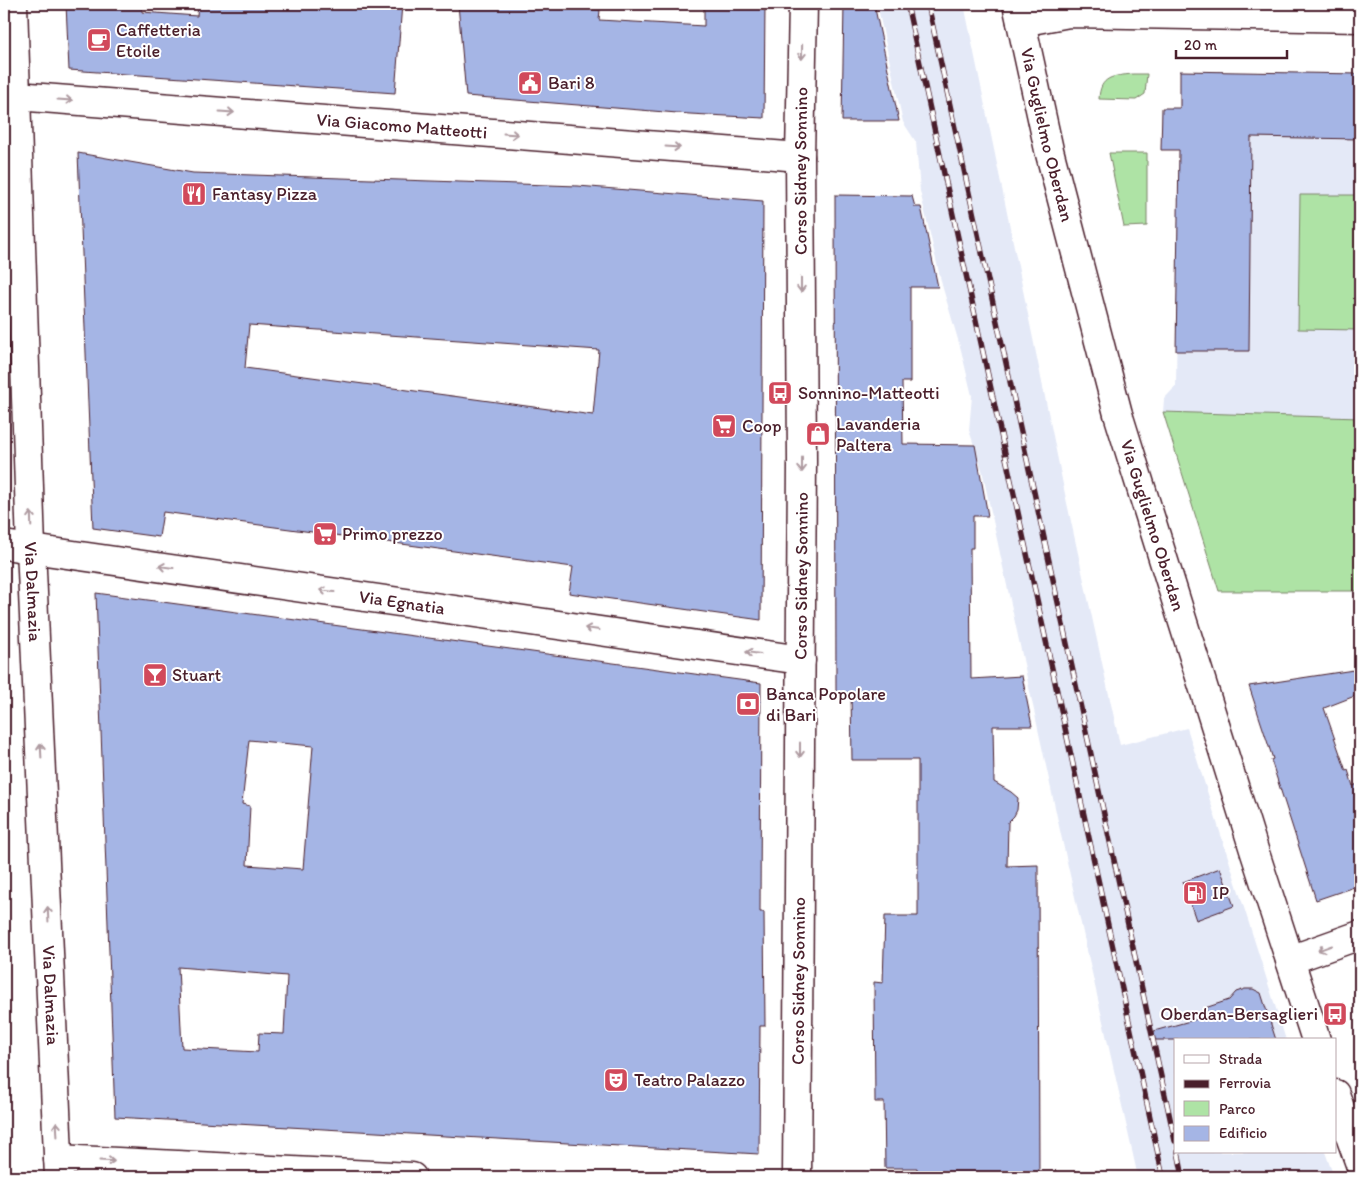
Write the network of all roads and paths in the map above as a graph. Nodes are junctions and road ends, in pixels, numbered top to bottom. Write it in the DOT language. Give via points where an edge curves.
graph roads {
  1 [pos="13,4"];
  2 [pos="803,4"];
  3 [pos="1019,13"];
  4 [pos="1360,18"];
  5 [pos="10,96"];
  6 [pos="800,157"];
  7 [pos="4,545"];
  8 [pos="32,548"];
  9 [pos="801,660"];
  10 [pos="1360,935"];
  11 [pos="1290,960"];
  12 [pos="1315,1038"];
  13 [pos="1336,1097"];
  14 [pos="1360,1164"];
  15 [pos="59,1168"];
  16 [pos="412,1177"];
  17 [pos="797,1177"];
  1 -- 5 [label="street, Via Dalmazia"];
  2 -- 6 [label="street, Corso Sidney Sonnino, one-way"];
  3 -- 4 [label="street"];
  3 -- 11 [label="street, Via Guglielmo Oberdan" via="1049,150 1118,414"];
  5 -- 6 [label="street, Via Giacomo Matteotti, one-way"];
  8 -- 5 [label="street, Via Dalmazia, one-way"];
  6 -- 9 [label="street, Corso Sidney Sonnino, one-way"];
  7 -- 8 [label="street, Via Egnatia"];
  9 -- 8 [label="street, Via Egnatia, one-way"];
  15 -- 8 [label="street, Via Dalmazia, one-way"];
  9 -- 17 [label="street, Corso Sidney Sonnino, one-way"];
  10 -- 11 [label="street, one-way"];
  11 -- 12 [label="street, Via Guglielmo Oberdan"];
  13 -- 14 [label="street"];
  15 -- 16 [label="street, one-way"];
}
